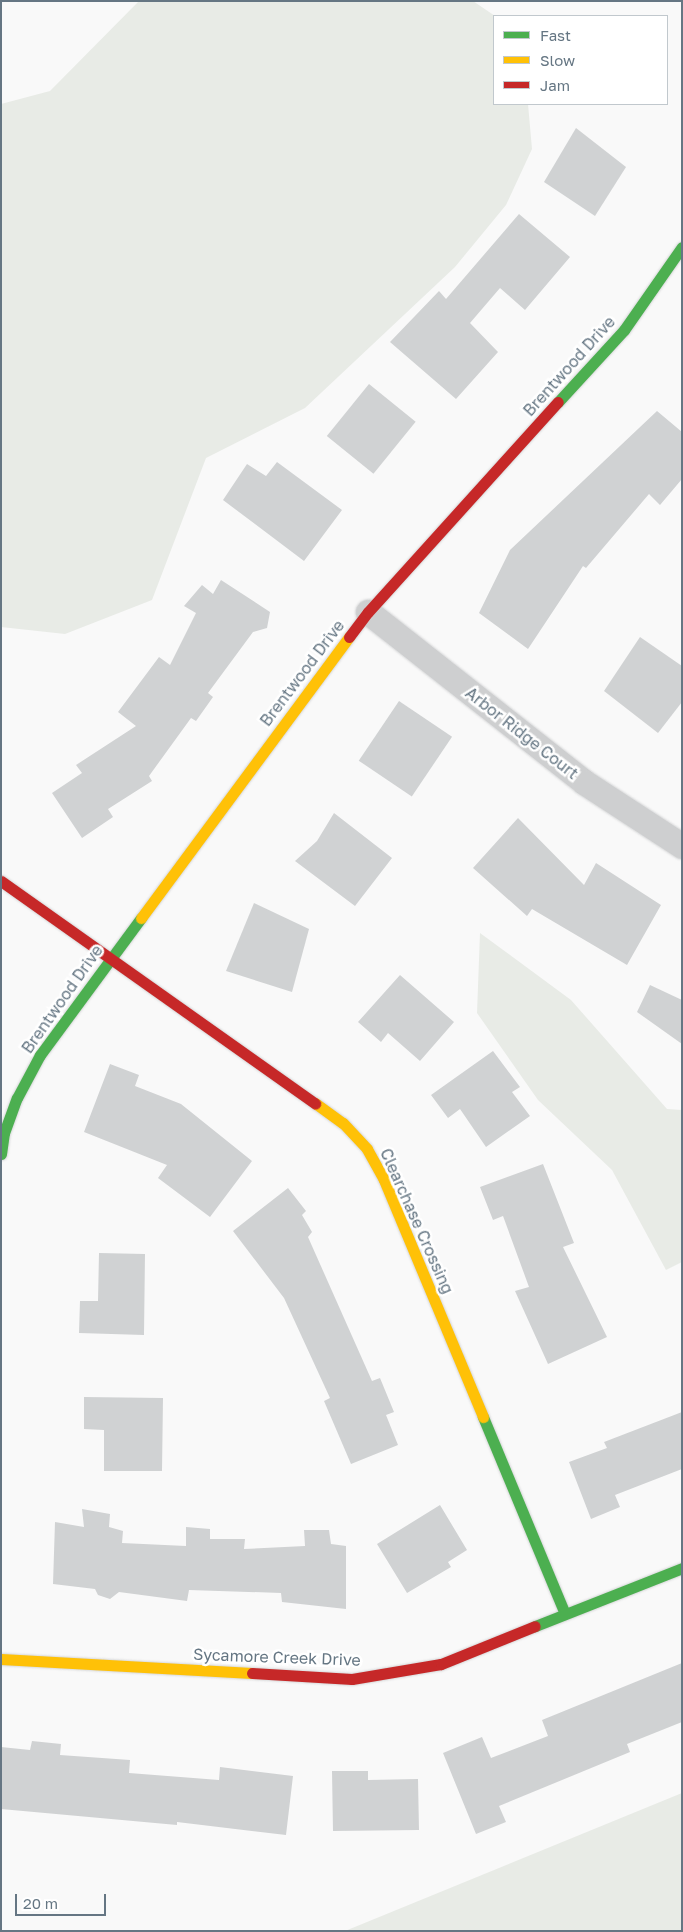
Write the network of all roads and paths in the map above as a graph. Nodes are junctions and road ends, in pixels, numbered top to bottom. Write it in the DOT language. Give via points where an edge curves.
graph roads {
  1 [pos="682,246"];
  2 [pos="368,612"];
  3 [pos="682,846"];
  4 [pos="1,880"];
  5 [pos="109,960"];
  6 [pos="1,1154"];
  7 [pos="682,1568"];
  8 [pos="566,1614"];
  9 [pos="1,1659"];
  1 -- 2 [label="street, Brentwood Drive" via="624,330"];
  2 -- 3 [label="street, Arbor Ridge Court" via="584,782"];
  2 -- 5 [label="street, Brentwood Drive"];
  4 -- 5 [label="street, Clearchase Crossing"];
  5 -- 6 [label="street, Brentwood Drive" via="40,1055 17,1098 4,1133"];
  5 -- 8 [label="street, Clearchase Crossing" via="343,1124 367,1149 384,1180"];
  7 -- 8 [label="street, Sycamore Creek Drive"];
  8 -- 9 [label="street, Sycamore Creek Drive" via="441,1664 352,1679"];
}
